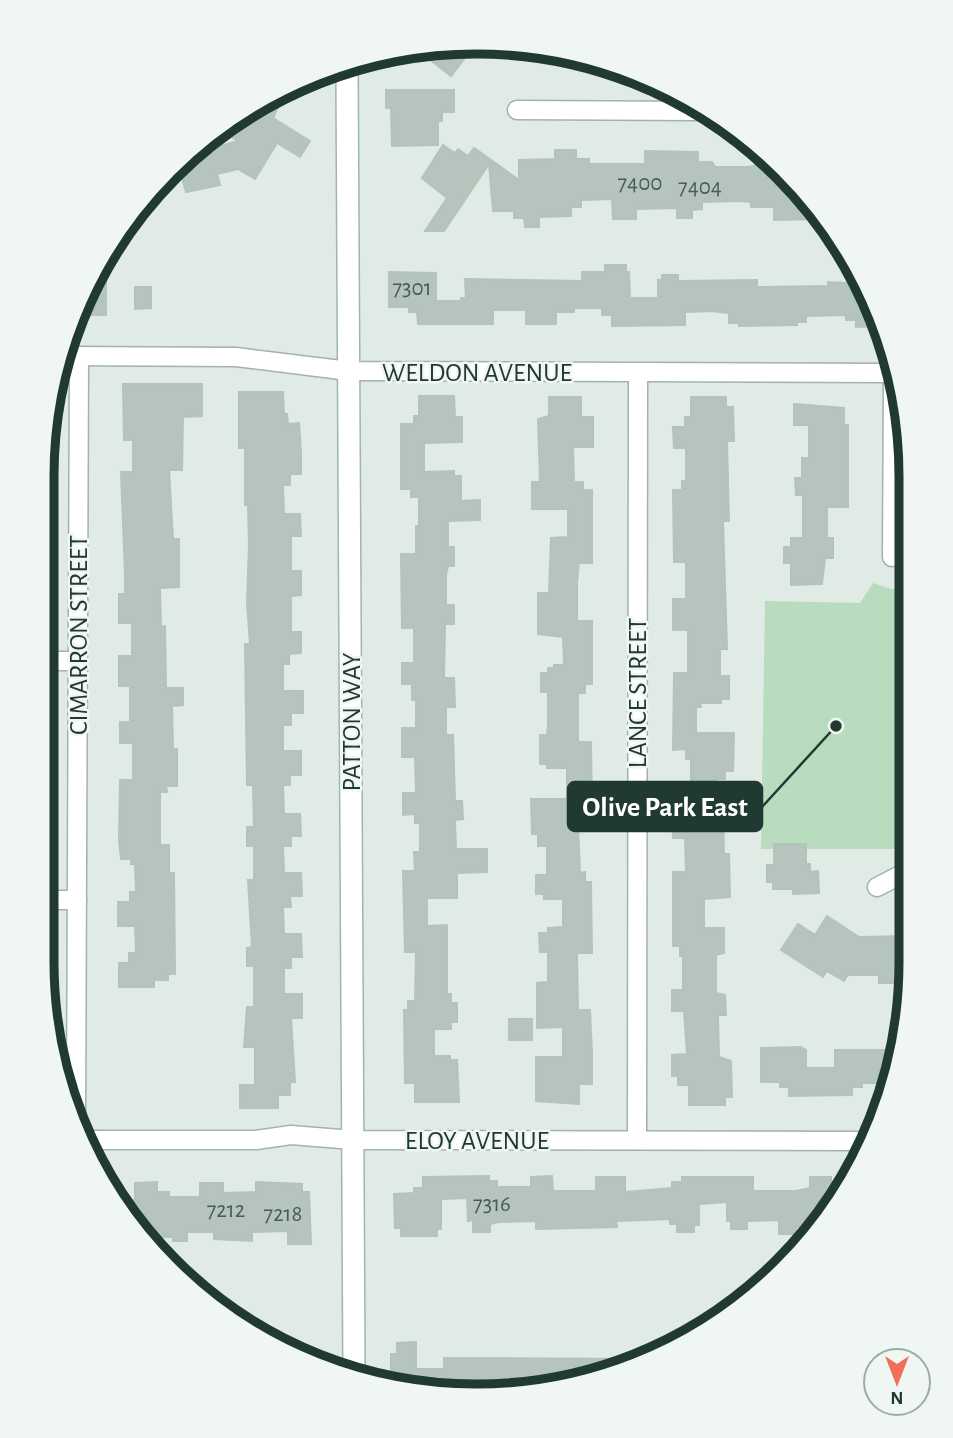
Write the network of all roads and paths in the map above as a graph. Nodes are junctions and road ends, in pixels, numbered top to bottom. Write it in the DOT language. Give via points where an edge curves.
graph roads {
  1 [pos="347,75"];
  2 [pos="517,110"];
  3 [pos="688,111"];
  4 [pos="72,356"];
  5 [pos="72,357"];
  6 [pos="349,371"];
  7 [pos="638,373"];
  8 [pos="886,373"];
  9 [pos="893,407"];
  10 [pos="892,557"];
  11 [pos="54,661"];
  12 [pos="78,661"];
  13 [pos="899,876"];
  14 [pos="877,887"];
  15 [pos="54,900"];
  16 [pos="77,900"];
  17 [pos="76,1094"];
  18 [pos="94,1140"];
  19 [pos="353,1140"];
  20 [pos="637,1140"];
  21 [pos="858,1141"];
  22 [pos="354,1365"];
  1 -- 6 [label="street, PATTON WAY"];
  2 -- 3 [label="street"];
  4 -- 6 [label="street, WELDON AVENUE" via="236,357"];
  5 -- 12 [label="street, CIMARRON STREET"];
  6 -- 7 [label="street, WELDON AVENUE"];
  6 -- 19 [label="street, PATTON WAY"];
  7 -- 8 [label="street, WELDON AVENUE"];
  7 -- 20 [label="street, LANCE STREET"];
  9 -- 10 [label="street"];
  11 -- 12 [label="street"];
  12 -- 16 [label="street, CIMARRON STREET"];
  13 -- 14 [label="street"];
  15 -- 16 [label="street"];
  16 -- 17 [label="street, CIMARRON STREET"];
  18 -- 19 [label="street, ELOY AVENUE" via="256,1140 291,1135"];
  19 -- 20 [label="street, ELOY AVENUE"];
  19 -- 22 [label="street, PATTON WAY"];
  20 -- 21 [label="street, ELOY AVENUE"];
}
